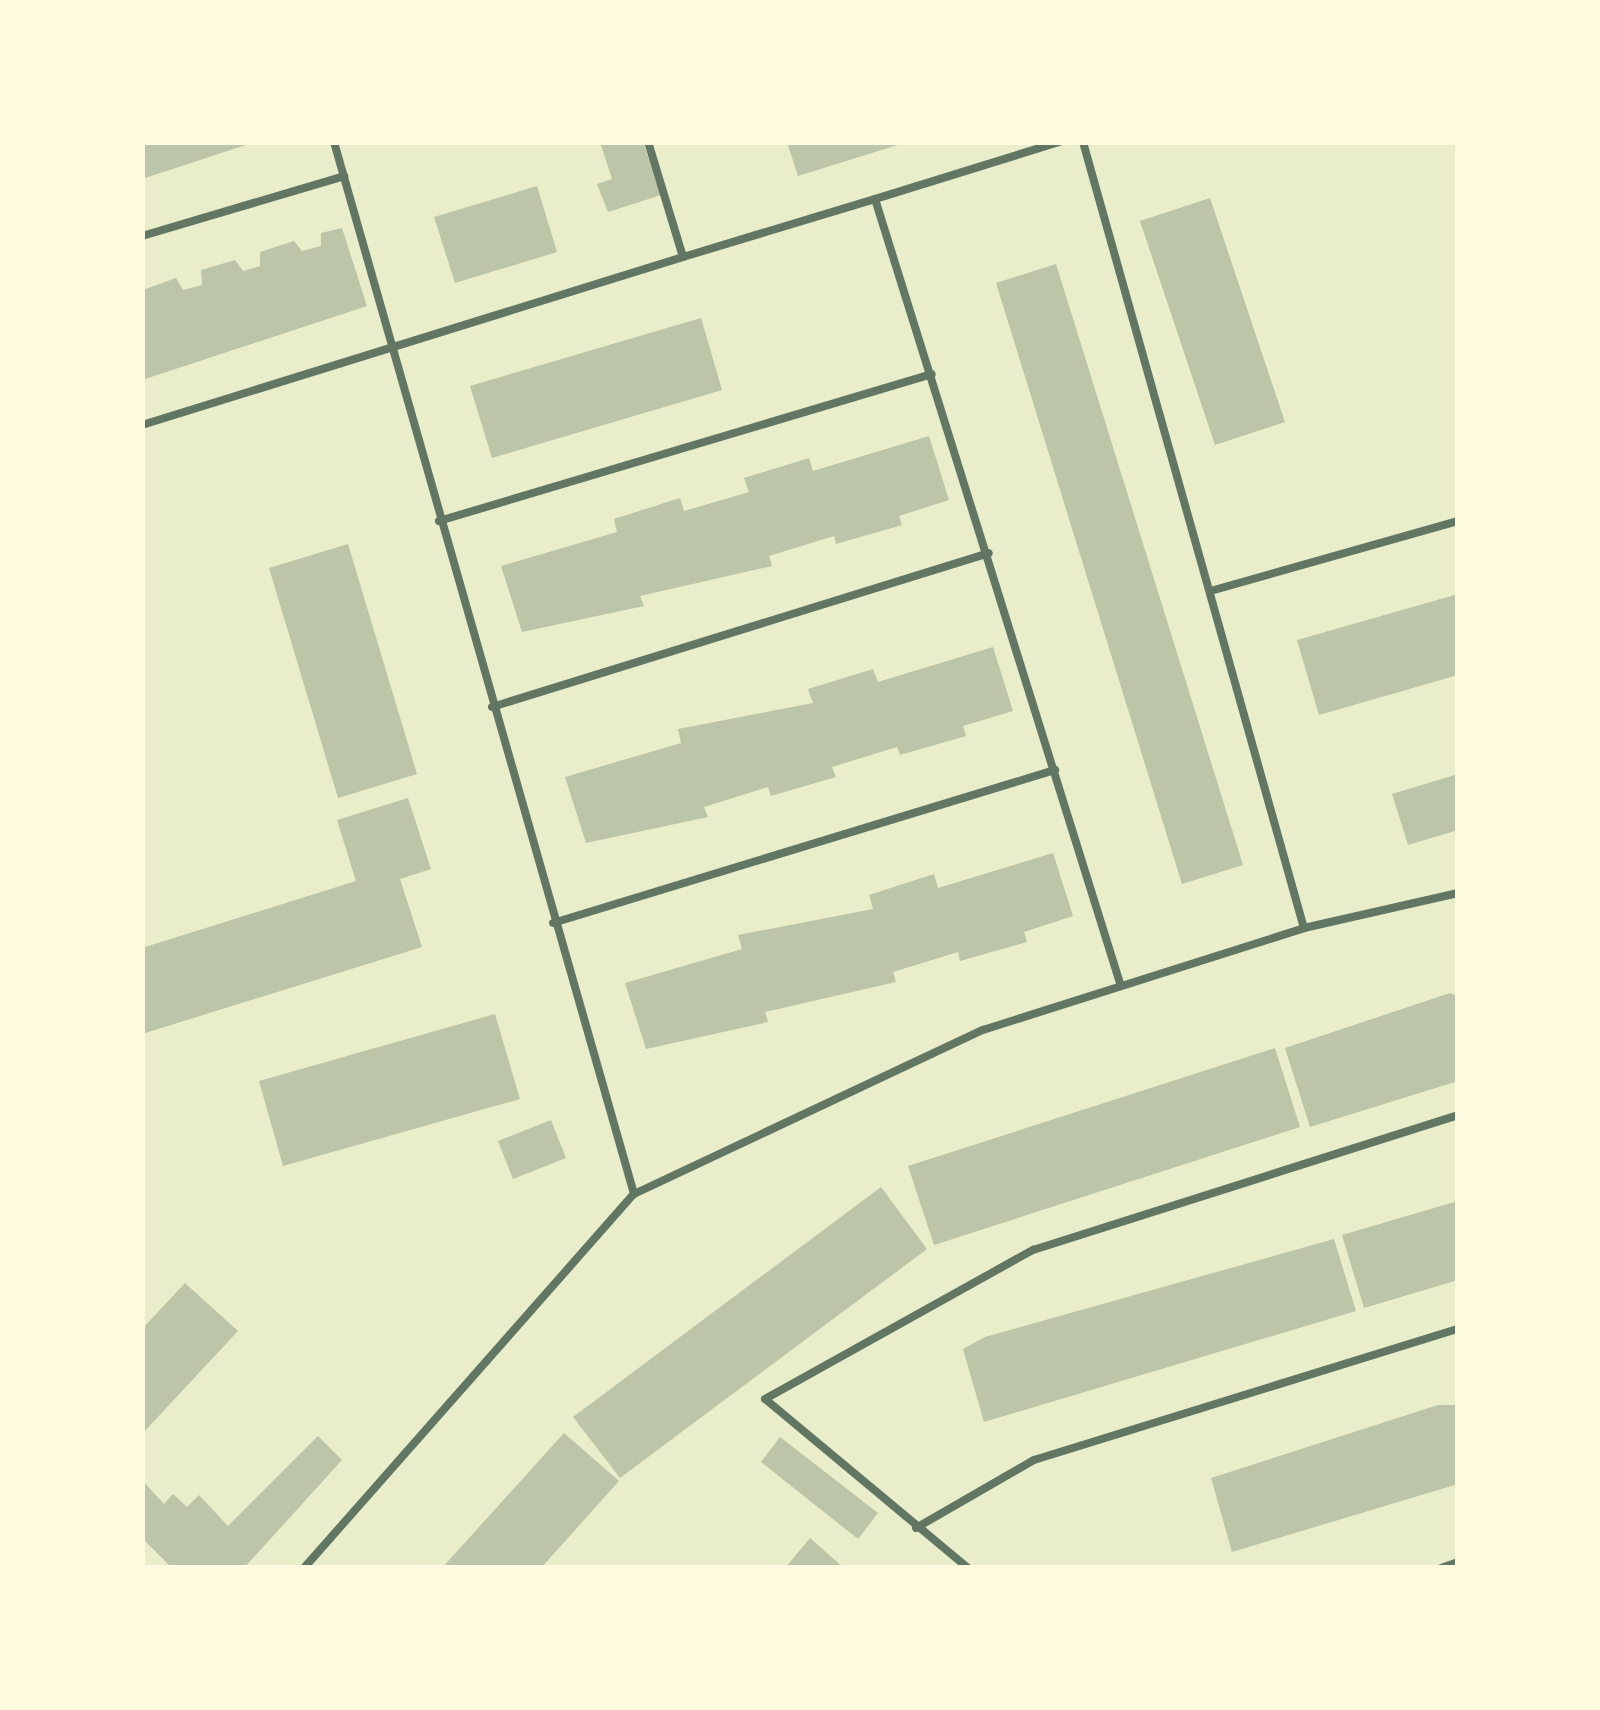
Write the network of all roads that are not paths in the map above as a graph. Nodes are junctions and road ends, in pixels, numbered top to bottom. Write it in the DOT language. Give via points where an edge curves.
graph roads {
  1 [pos="334,142"];
  2 [pos="648,142"];
  3 [pos="1059,142"];
  4 [pos="1083,142"];
  5 [pos="344,176"];
  6 [pos="875,199"];
  7 [pos="142,236"];
  8 [pos="684,257"];
  9 [pos="396,343"];
  10 [pos="932,374"];
  11 [pos="142,425"];
  12 [pos="438,521"];
  13 [pos="1458,521"];
  14 [pos="989,552"];
  15 [pos="1214,590"];
  16 [pos="492,706"];
  17 [pos="1055,770"];
  18 [pos="1458,893"];
  19 [pos="553,923"];
  20 [pos="1304,928"];
  21 [pos="1120,983"];
  22 [pos="1458,1115"];
  23 [pos="634,1194"];
  24 [pos="1458,1329"];
  25 [pos="916,1528"];
  26 [pos="1458,1562"];
  27 [pos="965,1566"];
  28 [pos="304,1568"];
  29 [pos="1440,1568"];
  1 -- 5 [label="lane"];
  2 -- 8 [label="lane"];
  3 -- 6 [label="lane"];
  4 -- 15 [label="lane"];
  5 -- 7 [label="lane"];
  5 -- 9 [label="lane"];
  6 -- 8 [label="lane"];
  6 -- 10 [label="lane"];
  8 -- 9 [label="lane"];
  9 -- 11 [label="lane"];
  9 -- 12 [label="lane"];
  10 -- 12 [label="lane"];
  10 -- 14 [label="lane"];
  12 -- 16 [label="lane"];
  13 -- 15 [label="lane"];
  14 -- 16 [label="lane"];
  14 -- 17 [label="lane"];
  15 -- 20 [label="lane"];
  16 -- 19 [label="lane"];
  17 -- 19 [label="lane"];
  17 -- 21 [label="lane"];
  18 -- 20 [label="lane"];
  19 -- 23 [label="lane"];
  20 -- 21 [label="lane"];
  21 -- 23 [label="lane" via="982,1030"];
  22 -- 25 [label="lane" via="1032,1250 765,1399"];
  23 -- 28 [label="lane"];
  24 -- 25 [label="lane" via="1034,1460"];
  25 -- 27 [label="lane"];
  26 -- 29 [label="lane"];
}
